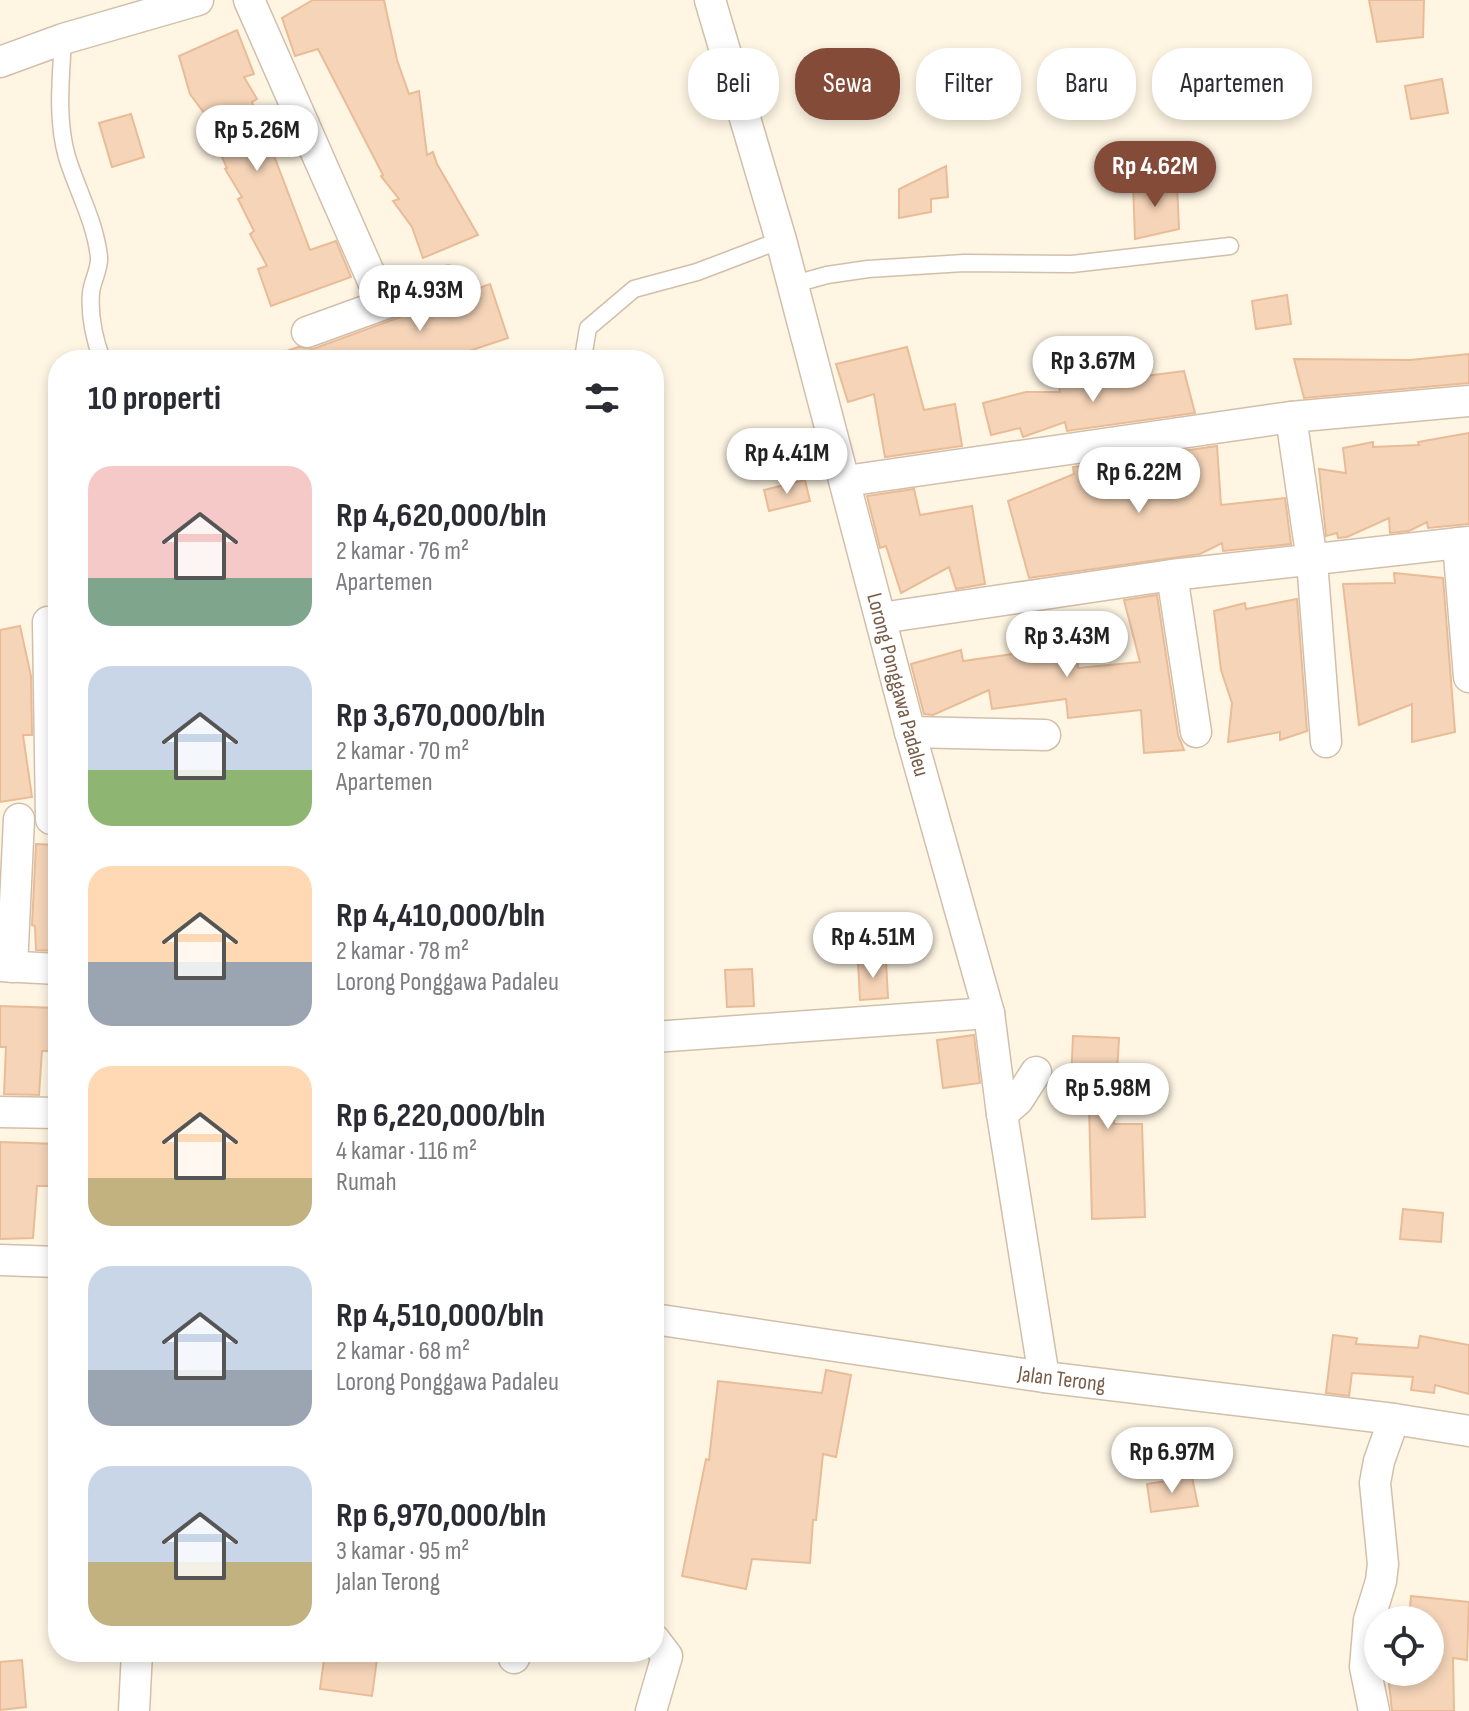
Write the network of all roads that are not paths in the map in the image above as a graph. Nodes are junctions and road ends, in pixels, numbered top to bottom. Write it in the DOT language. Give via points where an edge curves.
graph roads {
  1 [pos="198,0"];
  2 [pos="249,0"];
  3 [pos="710,0"];
  4 [pos="63,39"];
  5 [pos="0,62"];
  6 [pos="781,240"];
  7 [pos="1230,246"];
  8 [pos="448,281"];
  9 [pos="791,285"];
  10 [pos="383,304"];
  11 [pos="307,332"];
  12 [pos="99,350"];
  13 [pos="584,350"];
  14 [pos="1469,401"];
  15 [pos="1291,417"];
  16 [pos="846,481"];
  17 [pos="1464,542"];
  18 [pos="1312,561"];
  19 [pos="1172,575"];
  20 [pos="881,618"];
  21 [pos="1469,677"];
  22 [pos="910,732"];
  23 [pos="1196,732"];
  24 [pos="1045,735"];
  25 [pos="1326,742"];
  26 [pos="10,818"];
  27 [pos="48,819"];
  28 [pos="6,966"];
  29 [pos="48,968"];
  30 [pos="989,1013"];
  31 [pos="664,1036"];
  32 [pos="1036,1072"];
  33 [pos="0,1112"];
  34 [pos="48,1113"];
  35 [pos="1002,1114"];
  36 [pos="0,1260"];
  37 [pos="48,1262"];
  38 [pos="664,1320"];
  39 [pos="1044,1377"];
  40 [pos="1394,1419"];
  41 [pos="1469,1431"];
  42 [pos="664,1652"];
  43 [pos="136,1662"];
  44 [pos="134,1711"];
  45 [pos="651,1711"];
  46 [pos="1374,1711"];
  1 -- 4 [label="street"];
  2 -- 10 [label="street"];
  3 -- 6 [label="street, Lorong Ponggawa Padaleu"];
  4 -- 5 [label="street"];
  4 -- 12 [label="lane" via="62,132 93,225 99,261 91,317"];
  6 -- 9 [label="street, Lorong Ponggawa Padaleu"];
  6 -- 13 [label="lane" via="634,289 588,328"];
  7 -- 9 [label="lane" via="1072,264 868,269"];
  8 -- 10 [label="street"];
  9 -- 16 [label="street, Lorong Ponggawa Padaleu"];
  10 -- 11 [label="street"];
  14 -- 15 [label="street"];
  15 -- 16 [label="street"];
  15 -- 18 [label="street"];
  16 -- 20 [label="street, Lorong Ponggawa Padaleu"];
  17 -- 18 [label="street"];
  17 -- 21 [label="street"];
  18 -- 19 [label="street"];
  18 -- 25 [label="street"];
  19 -- 20 [label="street"];
  19 -- 23 [label="street"];
  20 -- 22 [label="street, Lorong Ponggawa Padaleu"];
  22 -- 24 [label="street"];
  22 -- 30 [label="street, Lorong Ponggawa Padaleu"];
  26 -- 27 [label="street"];
  26 -- 28 [label="street"];
  28 -- 29 [label="street"];
  30 -- 31 [label="street"];
  30 -- 35 [label="street, Lorong Ponggawa Padaleu"];
  32 -- 35 [label="street"];
  33 -- 34 [label="street"];
  35 -- 39 [label="street, Lorong Ponggawa Padaleu"];
  36 -- 37 [label="street"];
  38 -- 39 [label="street, Jalan Terong"];
  39 -- 40 [label="street, Jalan Terong"];
  40 -- 41 [label="street, Jalan Terong"];
  40 -- 46 [label="street" via="1375,1483 1383,1564 1369,1620 1365,1667"];
  42 -- 45 [label="street"];
  43 -- 44 [label="street"];
}
